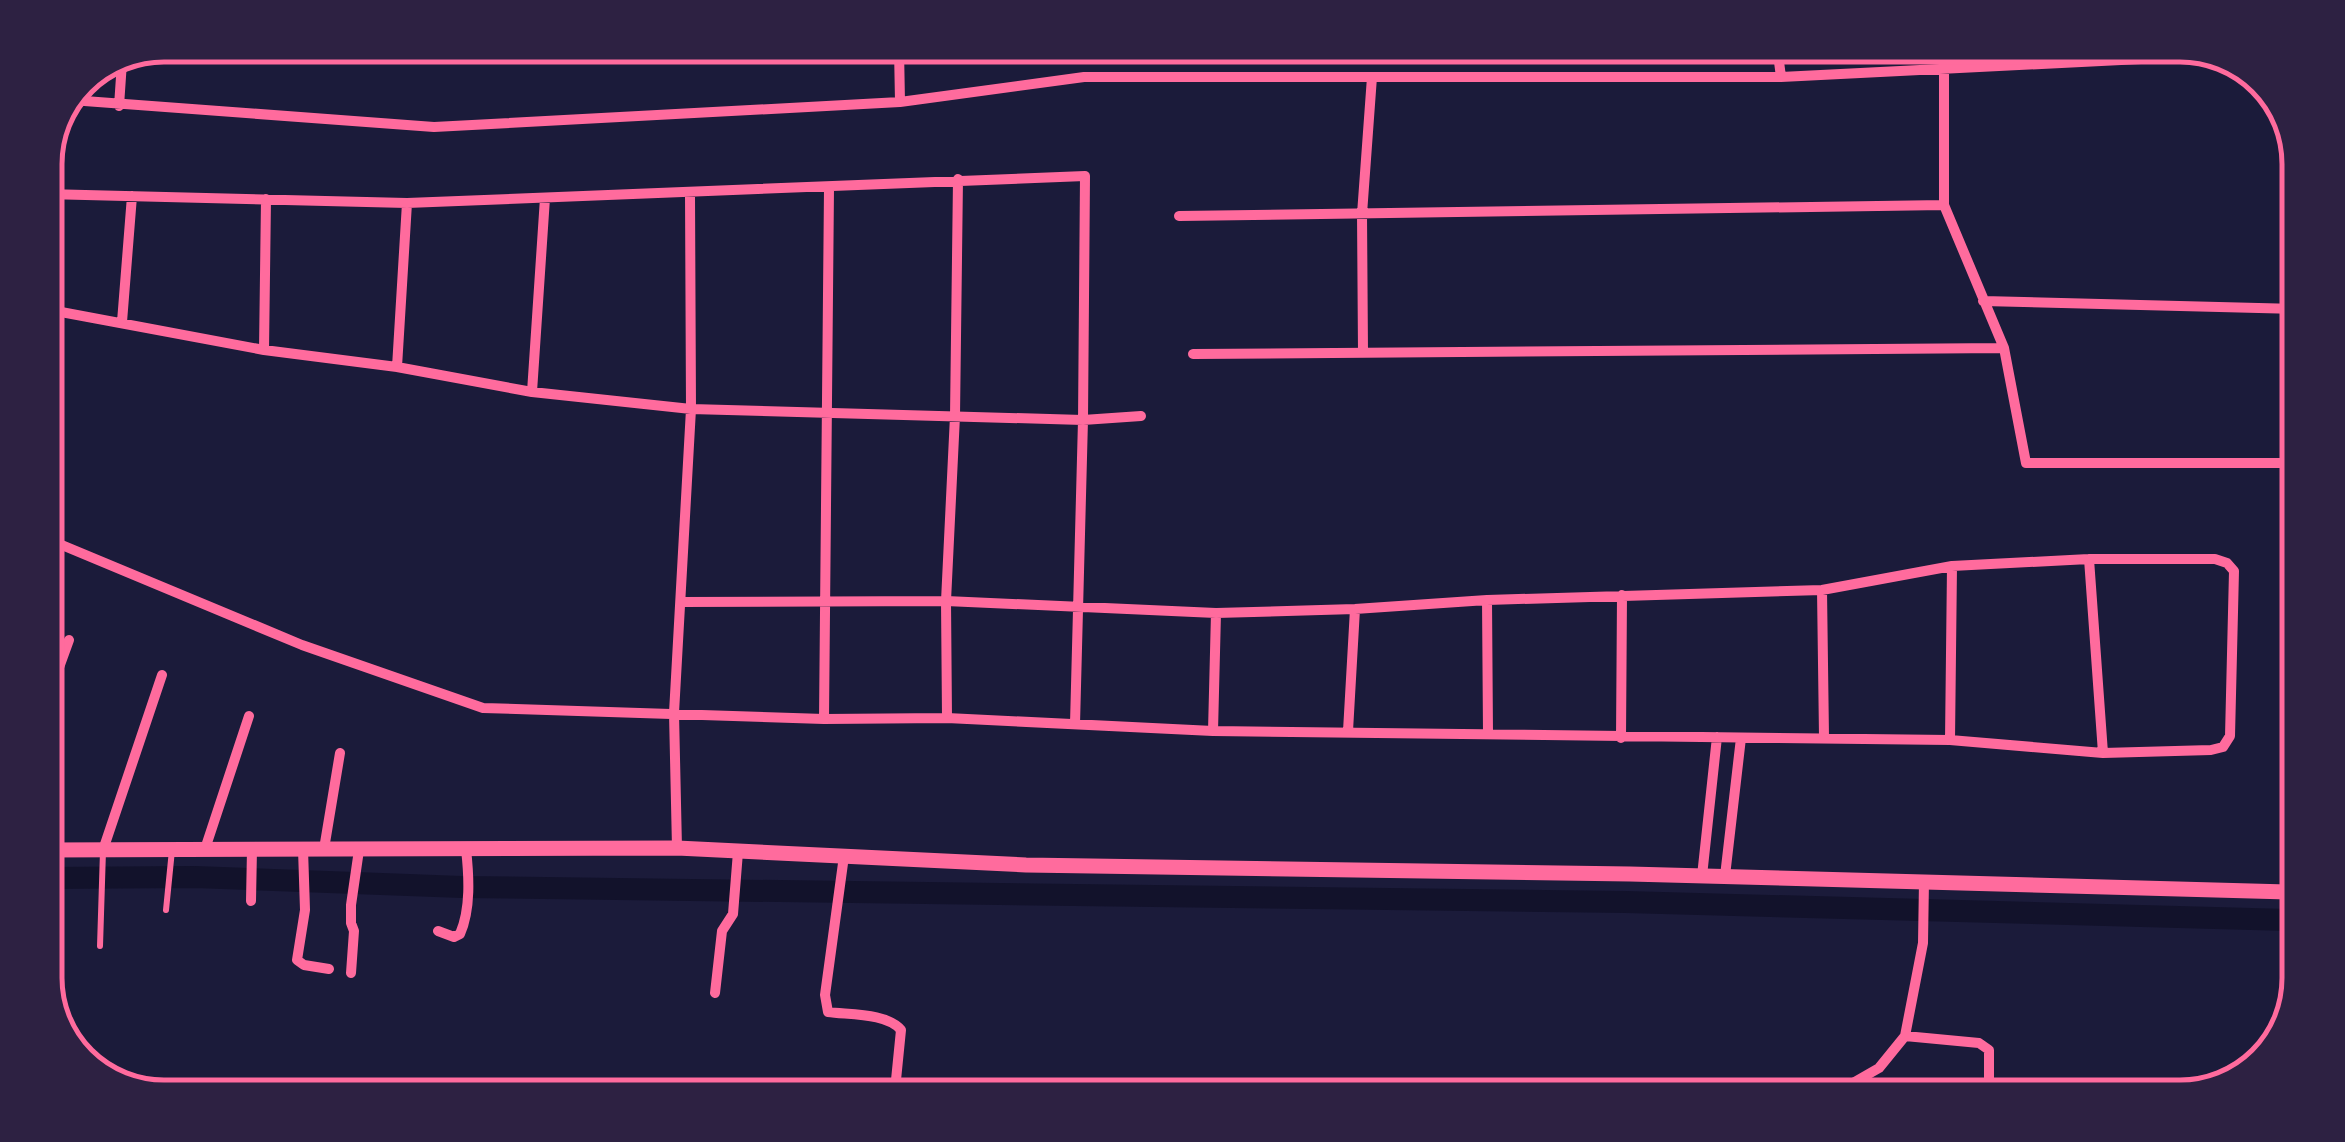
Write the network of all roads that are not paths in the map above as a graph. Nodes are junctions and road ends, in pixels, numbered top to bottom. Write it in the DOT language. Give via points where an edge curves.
graph roads {
  1 [pos="899,62"];
  2 [pos="1779,62"];
  3 [pos="2076,62"];
  4 [pos="1944,68"];
  5 [pos="122,72"];
  6 [pos="1781,76"];
  7 [pos="1372,78"];
  8 [pos="84,102"];
  9 [pos="900,102"];
  10 [pos="120,106"];
  11 [pos="958,179"];
  12 [pos="829,188"];
  13 [pos="63,194"];
  14 [pos="690,194"];
  15 [pos="132,196"];
  16 [pos="544,198"];
  17 [pos="266,199"];
  18 [pos="407,202"];
  19 [pos="1944,204"];
  20 [pos="1362,214"];
  21 [pos="1179,216"];
  22 [pos="1982,301"];
  23 [pos="2282,309"];
  24 [pos="63,312"];
  25 [pos="122,322"];
  26 [pos="2004,348"];
  27 [pos="264,350"];
  28 [pos="1363,352"];
  29 [pos="1192,354"];
  30 [pos="397,367"];
  31 [pos="532,392"];
  32 [pos="691,409"];
  33 [pos="827,413"];
  34 [pos="955,416"];
  35 [pos="1141,416"];
  36 [pos="1083,420"];
  37 [pos="2280,462"];
  38 [pos="63,545"];
  39 [pos="2089,559"];
  40 [pos="1952,566"];
  41 [pos="1822,590"];
  42 [pos="1622,596"];
  43 [pos="825,600"];
  44 [pos="1488,600"];
  45 [pos="946,601"];
  46 [pos="681,602"];
  47 [pos="1078,605"];
  48 [pos="1354,609"];
  49 [pos="1216,613"];
  50 [pos="69,640"];
  51 [pos="63,656"];
  52 [pos="162,675"];
  53 [pos="674,713"];
  54 [pos="249,716"];
  55 [pos="947,718"];
  56 [pos="824,720"];
  57 [pos="1075,724"];
  58 [pos="1213,731"];
  59 [pos="1348,731"];
  60 [pos="1488,734"];
  61 [pos="1824,736"];
  62 [pos="1716,737"];
  63 [pos="1621,738"];
  64 [pos="1741,738"];
  65 [pos="1950,740"];
  66 [pos="340,753"];
  67 [pos="2103,753"];
  68 [pos="677,848"];
  69 [pos="205,849"];
  70 [pos="303,849"];
  71 [pos="466,849"];
  72 [pos="324,850"];
  73 [pos="359,850"];
  74 [pos="63,851"];
  75 [pos="172,853"];
  76 [pos="102,854"];
  77 [pos="844,856"];
  78 [pos="252,857"];
  79 [pos="738,859"];
  80 [pos="1702,876"];
  81 [pos="1725,876"];
  82 [pos="1924,888"];
  83 [pos="2282,892"];
  84 [pos="251,902"];
  85 [pos="166,910"];
  86 [pos="438,931"];
  87 [pos="100,946"];
  88 [pos="329,969"];
  89 [pos="351,974"];
  90 [pos="715,993"];
  91 [pos="1905,1036"];
  92 [pos="896,1080"];
  93 [pos="1858,1080"];
  94 [pos="1989,1080"];
  1 -- 9 [label="street"];
  2 -- 6 [label="street"];
  3 -- 4 [label="street"];
  4 -- 6 [label="street"];
  4 -- 19 [label="street"];
  5 -- 10 [label="street"];
  6 -- 7 [label="street"];
  7 -- 9 [label="street" via="1084,77"];
  7 -- 20 [label="street"];
  8 -- 10 [label="street"];
  9 -- 10 [label="street" via="434,127"];
  11 -- 12 [label="street"];
  11 -- 34 [label="street"];
  11 -- 36 [label="street" via="1085,176"];
  12 -- 14 [label="street"];
  12 -- 33 [label="street"];
  13 -- 15 [label="street"];
  14 -- 16 [label="street"];
  14 -- 32 [label="street"];
  15 -- 17 [label="street"];
  15 -- 25 [label="street"];
  16 -- 18 [label="street"];
  16 -- 31 [label="street"];
  17 -- 18 [label="street"];
  17 -- 27 [label="street"];
  18 -- 30 [label="street"];
  19 -- 20 [label="street"];
  19 -- 22 [label="street"];
  20 -- 21 [label="street"];
  20 -- 28 [label="street"];
  22 -- 23 [label="street"];
  22 -- 26 [label="street"];
  24 -- 25 [label="street"];
  25 -- 27 [label="street"];
  26 -- 28 [label="street"];
  26 -- 37 [label="street" via="2026,463"];
  27 -- 30 [label="street"];
  28 -- 29 [label="street"];
  30 -- 31 [label="street"];
  31 -- 32 [label="street"];
  32 -- 33 [label="street"];
  32 -- 46 [label="street"];
  33 -- 34 [label="street"];
  33 -- 43 [label="street"];
  34 -- 36 [label="street"];
  34 -- 45 [label="street"];
  35 -- 36 [label="street"];
  36 -- 47 [label="street"];
  38 -- 53 [label="street" via="302,644 483,708"];
  39 -- 40 [label="street"];
  39 -- 67 [label="street"];
  39 -- 67 [label="street" via="2215,559 2234,571 2230,736 2224,746"];
  40 -- 41 [label="street"];
  40 -- 65 [label="street"];
  41 -- 42 [label="street"];
  41 -- 61 [label="street"];
  42 -- 44 [label="street"];
  42 -- 63 [label="street"];
  43 -- 45 [label="street"];
  43 -- 46 [label="street"];
  43 -- 56 [label="street"];
  44 -- 48 [label="street"];
  44 -- 60 [label="street"];
  45 -- 47 [label="street"];
  45 -- 55 [label="street"];
  46 -- 53 [label="street"];
  47 -- 49 [label="street"];
  47 -- 57 [label="street"];
  48 -- 49 [label="street"];
  48 -- 59 [label="street"];
  49 -- 58 [label="street"];
  50 -- 51 [label="street"];
  52 -- 76 [label="street"];
  53 -- 56 [label="street"];
  53 -- 68 [label="street"];
  54 -- 69 [label="street"];
  55 -- 56 [label="street"];
  55 -- 57 [label="street"];
  57 -- 58 [label="street"];
  58 -- 59 [label="street"];
  59 -- 60 [label="street"];
  60 -- 63 [label="street"];
  61 -- 64 [label="street"];
  61 -- 65 [label="street"];
  62 -- 63 [label="street"];
  62 -- 64 [label="street"];
  62 -- 80 [label="street"];
  64 -- 81 [label="street"];
  65 -- 67 [label="street"];
  66 -- 72 [label="street"];
  68 -- 71 [label="street"];
  68 -- 79 [label="street"];
  69 -- 75 [label="street"];
  69 -- 78 [label="street"];
  70 -- 72 [label="street"];
  70 -- 78 [label="street"];
  70 -- 88 [label="street" via="305,910 297,960"];
  71 -- 73 [label="street"];
  71 -- 86 [label="street" via="460,934"];
  72 -- 73 [label="street"];
  73 -- 89 [label="street"];
  74 -- 76 [label="street"];
  75 -- 76 [label="street"];
  75 -- 85 [label="lane"];
  76 -- 87 [label="lane"];
  77 -- 79 [label="street"];
  77 -- 80 [label="street"];
  77 -- 92 [label="street" via="828,1012 898,1024"];
  78 -- 84 [label="street"];
  79 -- 90 [label="street"];
  80 -- 81 [label="street"];
  81 -- 82 [label="street"];
  82 -- 83 [label="street"];
  82 -- 91 [label="street" via="1923,942"];
  91 -- 93 [label="street" via="1879,1068"];
  91 -- 94 [label="street" via="1986,1046"];
}
